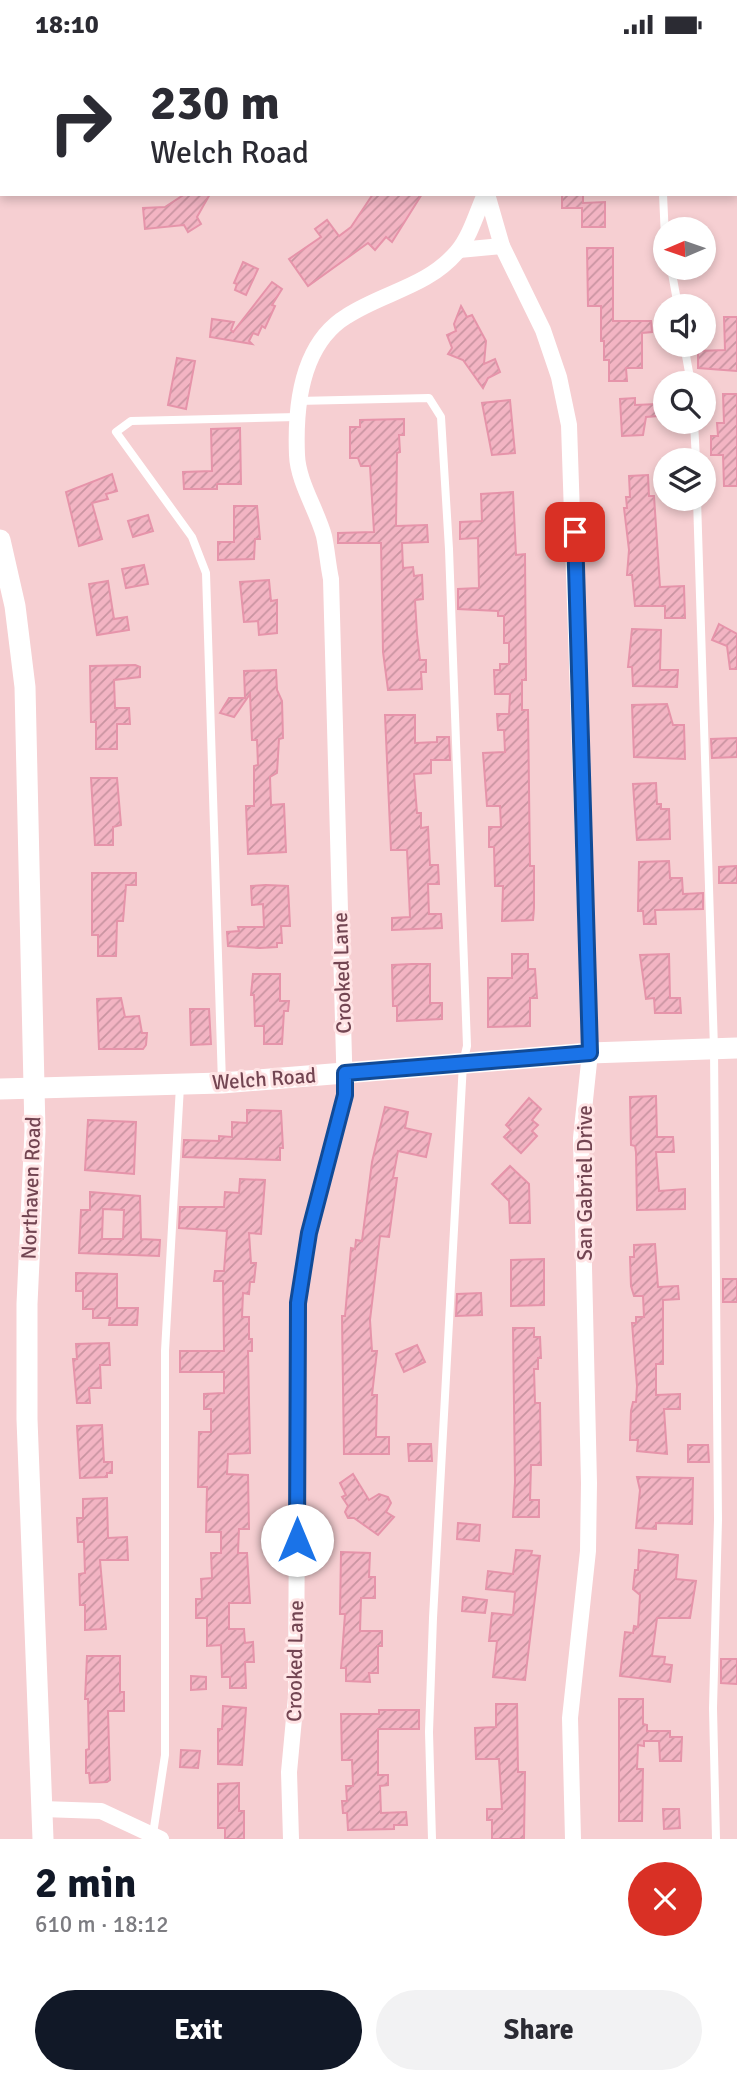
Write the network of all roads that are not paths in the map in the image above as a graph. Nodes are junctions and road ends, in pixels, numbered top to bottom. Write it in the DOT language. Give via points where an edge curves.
graph roads {
  1 [pos="485,196"];
  2 [pos="487,196"];
  3 [pos="663,196"];
  4 [pos="664,217"];
  5 [pos="502,246"];
  6 [pos="459,250"];
  7 [pos="297,409"];
  8 [pos="697,511"];
  9 [pos="0,540"];
  10 [pos="737,1048"];
  11 [pos="714,1049"];
  12 [pos="590,1053"];
  13 [pos="463,1063"];
  14 [pos="345,1073"];
  15 [pos="222,1083"];
  16 [pos="180,1084"];
  17 [pos="34,1087"];
  18 [pos="0,1089"];
  19 [pos="42,1809"];
  20 [pos="157,1837"];
  21 [pos="43,1839"];
  22 [pos="291,1839"];
  23 [pos="432,1839"];
  24 [pos="573,1839"];
  25 [pos="716,1839"];
  1 -- 6 [label="street, Crooked Lane"];
  2 -- 5 [label="street, San Gabriel Drive"];
  3 -- 4 [label="lane"];
  5 -- 6 [label="street"];
  5 -- 12 [label="street, San Gabriel Drive" via="543,330 569,425"];
  6 -- 7 [label="street, Crooked Lane" via="424,281 345,316 316,350 302,380"];
  7 -- 13 [label="lane" via="429,398 440,418 467,1047"];
  7 -- 14 [label="street, Crooked Lane" via="297,459 324,536 331,579"];
  7 -- 15 [label="lane" via="131,421 116,432 192,537 206,573"];
  8 -- 11 [label="lane"];
  9 -- 17 [label="street, Northaven Road" via="15,606 25,687"];
  10 -- 11 [label="street, Welch Road"];
  11 -- 12 [label="street, Welch Road"];
  11 -- 25 [label="lane"];
  12 -- 13 [label="street, Welch Road"];
  12 -- 24 [label="street, San Gabriel Drive" via="581,1139 588,1538 570,1719"];
  13 -- 14 [label="street, Welch Road"];
  13 -- 23 [label="lane" via="433,1618"];
  14 -- 15 [label="street, Welch Road"];
  14 -- 22 [label="street, Crooked Lane" via="345,1095 309,1233 298,1303"];
  15 -- 16 [label="street, Welch Road"];
  16 -- 17 [label="street, Welch Road"];
  16 -- 20 [label="lane" via="165,1350 165,1755"];
  17 -- 18 [label="street, Welch Road"];
  17 -- 19 [label="street, Northaven Road" via="27,1419"];
  19 -- 20 [label="street" via="101,1811"];
  19 -- 21 [label="street, Northaven Road"];
}
